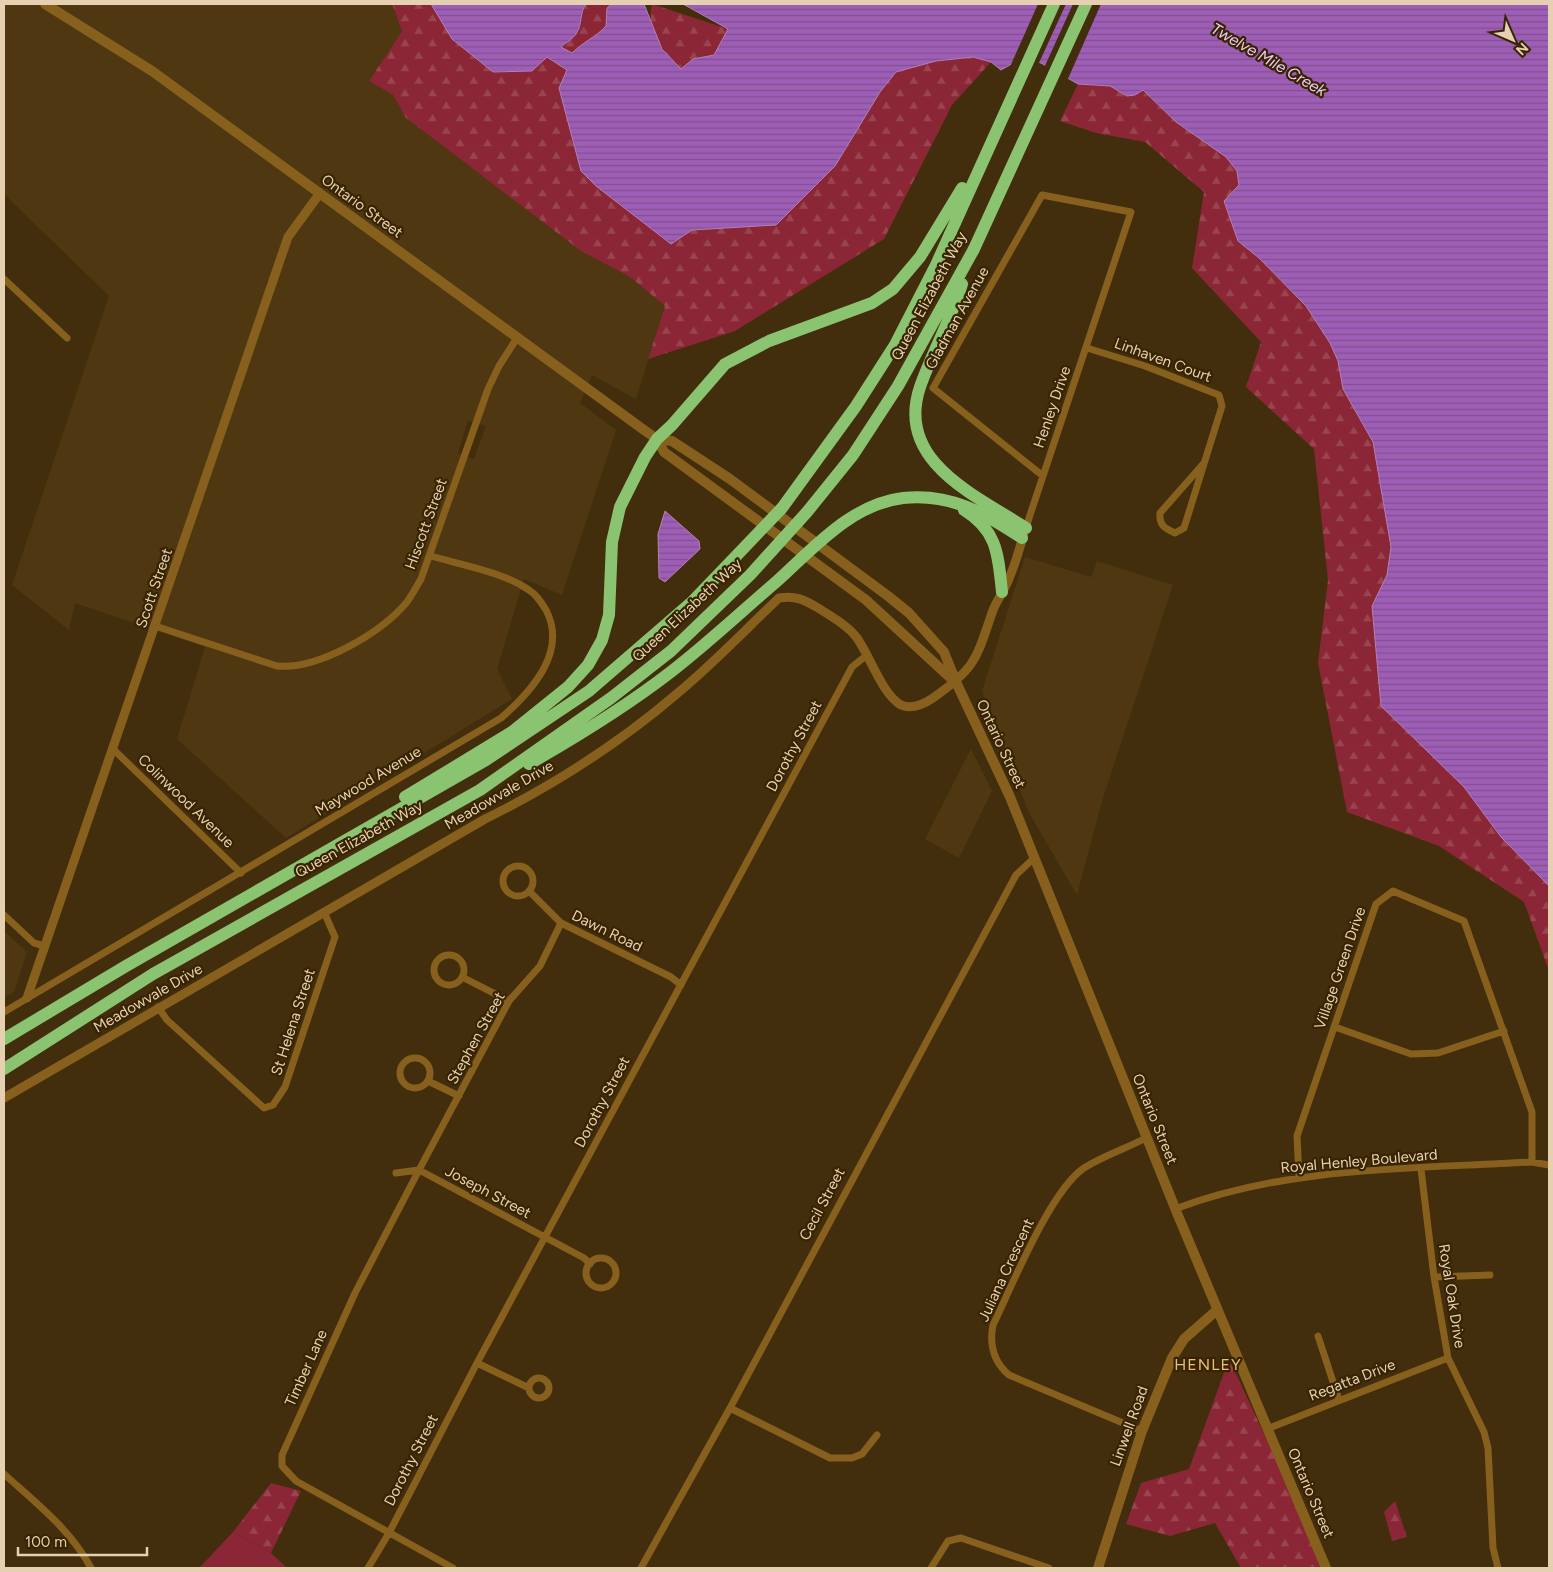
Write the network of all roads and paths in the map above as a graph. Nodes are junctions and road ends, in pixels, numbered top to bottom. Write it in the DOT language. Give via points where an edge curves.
graph roads {
  1 [pos="45,4"];
  2 [pos="1054,4"];
  3 [pos="1086,4"];
  4 [pos="1004,111"];
  5 [pos="320,193"];
  6 [pos="1048,196"];
  7 [pos="974,249"];
  8 [pos="4,279"];
  9 [pos="67,338"];
  10 [pos="517,338"];
  11 [pos="1087,348"];
  12 [pos="657,439"];
  13 [pos="1204,463"];
  14 [pos="1043,476"];
  15 [pos="938,498"];
  16 [pos="1024,533"];
  17 [pos="431,556"];
  18 [pos="1002,592"];
  19 [pos="155,626"];
  20 [pos="867,655"];
  21 [pos="956,682"];
  22 [pos="113,749"];
  23 [pos="480,790"];
  24 [pos="1033,859"];
  25 [pos="241,873"];
  26 [pos="529,892"];
  27 [pos="324,912"];
  28 [pos="4,915"];
  29 [pos="561,923"];
  30 [pos="45,946"];
  31 [pos="156,948"];
  32 [pos="462,977"];
  33 [pos="680,984"];
  34 [pos="27,998"];
  35 [pos="510,1001"];
  36 [pos="158,1007"];
  37 [pos="4,1012"];
  38 [pos="1335,1027"];
  39 [pos="1504,1032"];
  40 [pos="4,1039"];
  41 [pos="4,1069"];
  42 [pos="428,1081"];
  43 [pos="459,1096"];
  44 [pos="4,1098"];
  45 [pos="1146,1138"];
  46 [pos="1532,1162"];
  47 [pos="1549,1165"];
  48 [pos="1421,1169"];
  49 [pos="419,1170"];
  50 [pos="396,1173"];
  51 [pos="1299,1177"];
  52 [pos="1175,1209"];
  53 [pos="545,1238"];
  54 [pos="590,1264"];
  55 [pos="1490,1275"];
  56 [pos="1434,1277"];
  57 [pos="1217,1310"];
  58 [pos="1318,1336"];
  59 [pos="1448,1358"];
  60 [pos="477,1363"];
  61 [pos="529,1388"];
  62 [pos="1339,1400"];
  63 [pos="730,1408"];
  64 [pos="1267,1429"];
  65 [pos="1142,1430"];
  66 [pos="877,1435"];
  67 [pos="4,1474"];
  68 [pos="389,1533"];
  69 [pos="92,1568"];
  70 [pos="368,1568"];
  71 [pos="453,1568"];
  72 [pos="641,1568"];
  73 [pos="932,1568"];
  74 [pos="1049,1568"];
  75 [pos="1098,1568"];
  76 [pos="1326,1568"];
  77 [pos="1498,1568"];
  1 -- 5 [label="main road, Ontario Street" via="152,70"];
  2 -- 4 [label="highway, Queen Elizabeth Way"];
  3 -- 7 [label="highway, Queen Elizabeth Way"];
  4 -- 12 [label="highway" via="941,226 892,289 872,303 841,317 770,341 725,364"];
  4 -- 31 [label="highway, Queen Elizabeth Way" via="936,265 894,345 856,406 782,508 693,601 589,690 486,760"];
  5 -- 10 [label="main road, Ontario Street"];
  5 -- 19 [label="street, Scott Street" via="288,237"];
  6 -- 11 [label="street, Henley Drive" via="1131,212"];
  6 -- 14 [label="street, Gladman Avenue" via="1042,195 933,388"];
  7 -- 16 [label="highway" via="956,302 920,387 915,411 916,429 930,459 942,472"];
  7 -- 23 [label="highway, Queen Elizabeth Way" via="903,378 853,455 750,575 671,651 611,698"];
  8 -- 9 [label="street"];
  10 -- 12 [label="main road, Ontario Street"];
  10 -- 17 [label="street, Hiscott Street" via="488,389"];
  11 -- 13 [label="street, Linhaven Court" via="1219,395 1222,406"];
  11 -- 14 [label="street, Henley Drive"];
  12 -- 21 [label="main road, Ontario Street" via="664,452 881,612"];
  12 -- 21 [label="main road, Ontario Street" via="672,441 730,479 909,613 944,652"];
  12 -- 31 [label="highway" via="632,482 614,527 610,608 602,640 588,666 568,687 512,732"];
  13 -- 13 [label="street, Linhaven Court" via="1160,513 1159,522 1175,533 1184,528"];
  14 -- 16 [label="street, Henley Drive"];
  15 -- 16 [label="highway" via="964,504"];
  15 -- 18 [label="highway" via="968,513 991,536 1000,562"];
  15 -- 23 [label="highway" via="902,498 852,516 672,671 573,739"];
  16 -- 18 [label="street, Henley Drive" via="1010,578"];
  17 -- 19 [label="street, Hiscott Street" via="407,601 389,619 339,652 319,661 277,666"];
  17 -- 25 [label="street, Maywood Avenue" via="509,580 529,589 539,598 550,619 554,638 544,670 518,704 501,718"];
  18 -- 21 [label="street, Henley Drive" via="976,660"];
  19 -- 22 [label="street, Scott Street"];
  20 -- 21 [label="street, Meadowvale Drive" via="891,696 901,704 918,706"];
  20 -- 27 [label="street, Meadowvale Drive" via="857,638 829,615 791,596 779,598 679,692 609,745 514,805"];
  20 -- 33 [label="street, Dorothy Street" via="852,667"];
  21 -- 24 [label="main road, Ontario Street" via="1010,797"];
  22 -- 25 [label="street, Colinwood Avenue"];
  22 -- 30 [label="street, Scott Street"];
  23 -- 41 [label="highway, Queen Elizabeth Way" via="153,974"];
  24 -- 45 [label="main road, Ontario Street"];
  24 -- 63 [label="street, Cecil Street" via="1016,874"];
  25 -- 34 [label="street, Maywood Avenue"];
  26 -- 26 [label="street" via="515,896 506,891 503,882 508,869 518,866 527,869 533,882"];
  26 -- 29 [label="street, Dawn Road"];
  27 -- 36 [label="street, Meadowvale Drive"];
  27 -- 36 [label="street, St Helena Street" via="335,937 286,1087 274,1105 264,1108 167,1020"];
  28 -- 30 [label="street" via="34,943"];
  29 -- 33 [label="street, Dawn Road"];
  29 -- 35 [label="street, Stephen Street" via="540,966"];
  30 -- 34 [label="street, Scott Street"];
  31 -- 40 [label="highway, Queen Elizabeth Way"];
  32 -- 32 [label="street" via="462,963 455,956 441,958 435,966 435,975 441,983 450,985"];
  32 -- 35 [label="street"];
  33 -- 53 [label="street, Dorothy Street"];
  34 -- 37 [label="street, Maywood Avenue"];
  35 -- 43 [label="street, Stephen Street"];
  36 -- 44 [label="street, Meadowvale Drive"];
  38 -- 39 [label="street" via="1410,1054 1438,1053"];
  38 -- 39 [label="street, Village Green Drive" via="1376,904 1393,891 1464,921"];
  38 -- 51 [label="street, Village Green Drive" via="1297,1136"];
  39 -- 46 [label="street, Village Green Drive" via="1532,1112"];
  42 -- 42 [label="street" via="430,1071 422,1059 408,1059 400,1067 402,1082 410,1088 421,1088"];
  42 -- 43 [label="street"];
  43 -- 49 [label="street, Stephen Street"];
  45 -- 52 [label="main road, Ontario Street"];
  45 -- 65 [label="street, Juliana Crescent" via="1084,1168 1068,1184 1052,1206 993,1325 991,1336 998,1366 1009,1375"];
  46 -- 47 [label="street, Royal Henley Boulevard"];
  46 -- 48 [label="street, Royal Henley Boulevard"];
  48 -- 51 [label="street, Royal Henley Boulevard"];
  48 -- 56 [label="street, Royal Oak Drive"];
  49 -- 50 [label="street"];
  49 -- 53 [label="street, Joseph Street"];
  49 -- 68 [label="street, Timber Lane" via="355,1293 282,1455 282,1466 296,1481"];
  51 -- 52 [label="street, Royal Henley Boulevard" via="1235,1188"];
  52 -- 57 [label="main road, Ontario Street"];
  53 -- 54 [label="street, Joseph Street"];
  53 -- 60 [label="street, Dorothy Street"];
  54 -- 54 [label="street" via="586,1273 594,1286 603,1288 612,1283 616,1274 611,1262 602,1258"];
  55 -- 56 [label="street"];
  56 -- 59 [label="street, Royal Oak Drive"];
  57 -- 64 [label="main road, Ontario Street"];
  57 -- 65 [label="main road, Linwell Road" via="1184,1339 1172,1358"];
  58 -- 62 [label="street"];
  59 -- 62 [label="street, Regatta Drive"];
  59 -- 77 [label="street, Royal Oak Drive" via="1484,1432 1488,1448 1493,1548"];
  60 -- 61 [label="street"];
  60 -- 68 [label="street, Dorothy Street"];
  62 -- 64 [label="street, Regatta Drive"];
  63 -- 66 [label="street" via="830,1458 852,1458 862,1454"];
  63 -- 72 [label="street, Cecil Street"];
  64 -- 76 [label="main road, Ontario Street"];
  65 -- 75 [label="main road, Linwell Road"];
  67 -- 69 [label="street" via="60,1525"];
  68 -- 70 [label="street, Dorothy Street"];
  68 -- 71 [label="street, Timber Lane"];
  73 -- 74 [label="street" via="948,1541 961,1538"];
}
